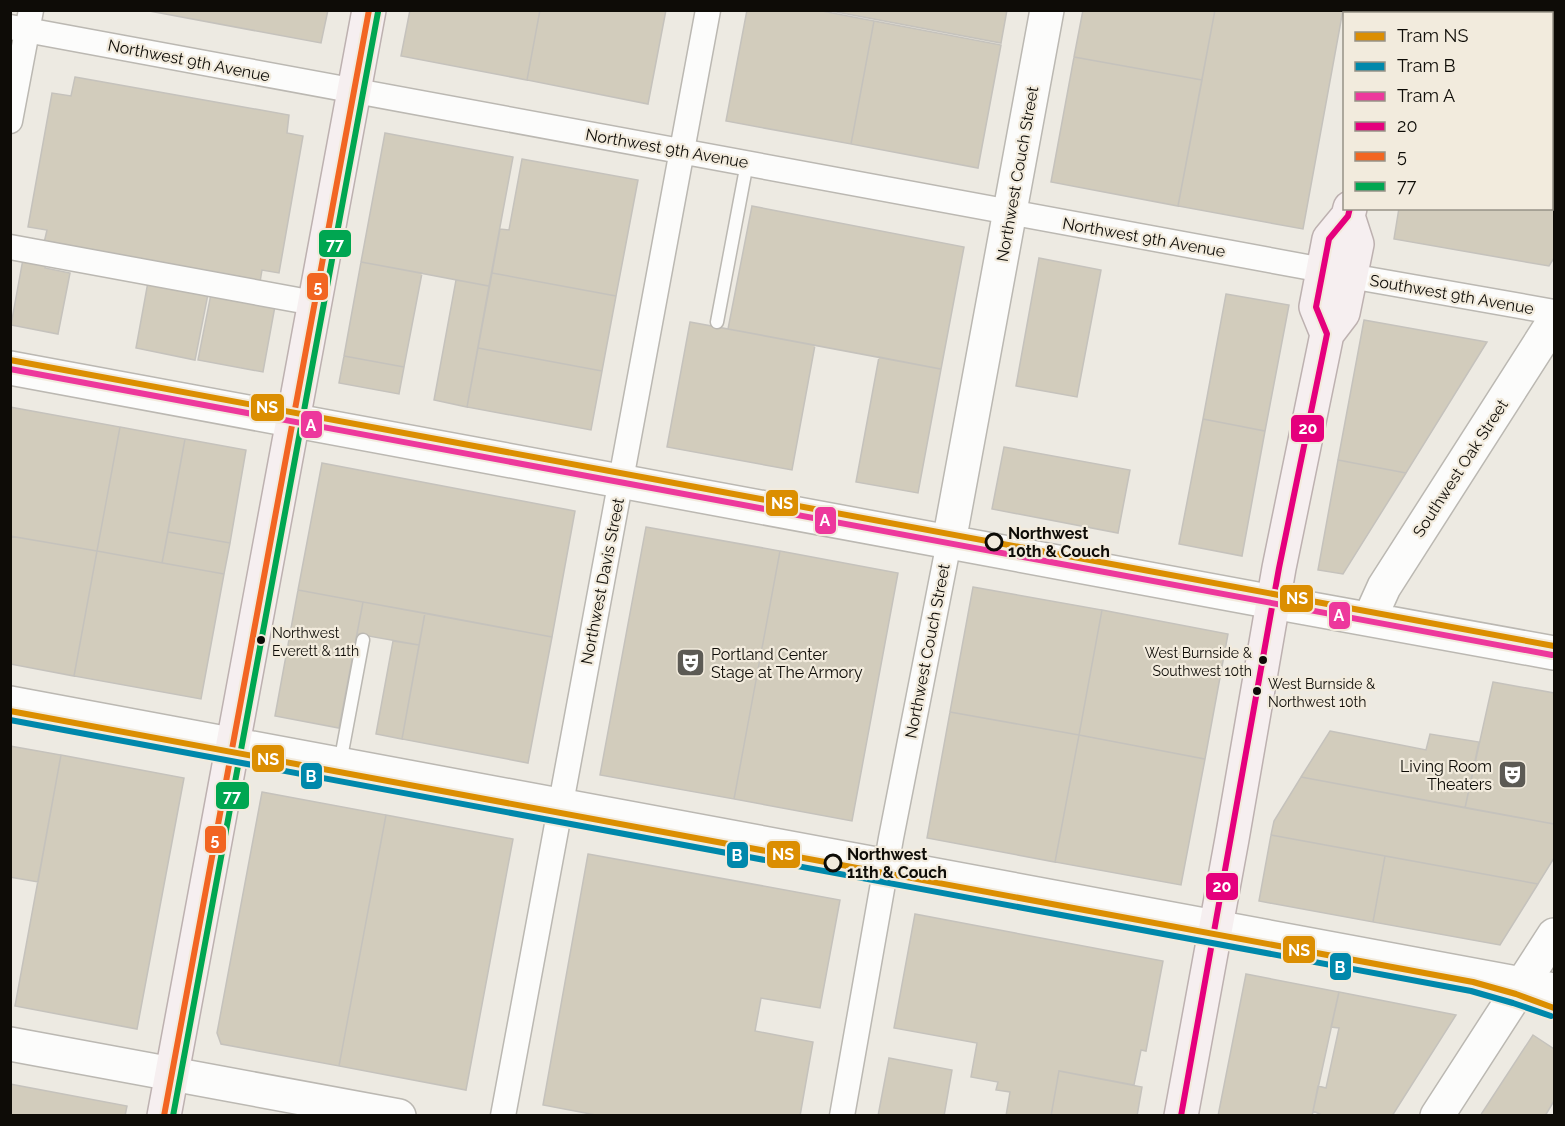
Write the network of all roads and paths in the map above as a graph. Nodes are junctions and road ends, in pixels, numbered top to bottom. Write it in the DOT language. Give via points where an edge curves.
graph roads {
  1 [pos="369,10"];
  2 [pos="708,10"];
  3 [pos="1047,10"];
  4 [pos="23,23"];
  5 [pos="354,90"];
  6 [pos="10,121"];
  7 [pos="682,151"];
  8 [pos="747,163"];
  9 [pos="1010,212"];
  10 [pos="1349,212"];
  11 [pos="10,247"];
  12 [pos="1336,273"];
  13 [pos="314,303"];
  14 [pos="1554,312"];
  15 [pos="1554,321"];
  16 [pos="717,322"];
  17 [pos="10,368"];
  18 [pos="293,420"];
  19 [pos="621,481"];
  20 [pos="949,542"];
  21 [pos="1273,602"];
  22 [pos="1370,618"];
  23 [pos="363,640"];
  24 [pos="1554,653"];
  25 [pos="10,703"];
  26 [pos="233,744"];
  27 [pos="340,764"];
  28 [pos="560,805"];
  29 [pos="885,866"];
  30 [pos="1216,927"];
  31 [pos="1554,934"];
  32 [pos="1522,984"];
  33 [pos="1554,990"];
  34 [pos="10,1044"];
  35 [pos="172,1074"];
  36 [pos="164,1116"];
  37 [pos="399,1116"];
  38 [pos="502,1116"];
  39 [pos="842,1116"];
  40 [pos="1181,1116"];
  41 [pos="1437,1116"];
  1 -- 5 [label="main road"];
  2 -- 7 [label="street, Northwest Davis Street"];
  3 -- 9 [label="street, Northwest Couch Street"];
  4 -- 5 [label="street, Northwest 9th Avenue"];
  4 -- 6 [label="street"];
  5 -- 7 [label="street, Northwest 9th Avenue"];
  5 -- 13 [label="main road"];
  7 -- 8 [label="street, Northwest 9th Avenue"];
  7 -- 19 [label="street, Northwest Davis Street"];
  8 -- 9 [label="street, Northwest 9th Avenue"];
  8 -- 16 [label="lane"];
  9 -- 12 [label="street, Northwest 9th Avenue"];
  9 -- 20 [label="street, Northwest Couch Street"];
  10 -- 12 [label="main road" via="1329,239"];
  11 -- 13 [label="street"];
  12 -- 14 [label="street, Southwest 9th Avenue"];
  12 -- 21 [label="main road" via="1316,307 1327,334"];
  13 -- 18 [label="main road"];
  15 -- 22 [label="street, Southwest Oak Street" via="1384,587"];
  17 -- 18 [label="street"];
  18 -- 19 [label="street"];
  18 -- 26 [label="main road"];
  19 -- 20 [label="street"];
  19 -- 28 [label="street, Northwest Davis Street"];
  20 -- 21 [label="street"];
  20 -- 29 [label="street, Northwest Couch Street"];
  21 -- 22 [label="street"];
  21 -- 30 [label="main road"];
  22 -- 24 [label="street"];
  23 -- 27 [label="lane"];
  25 -- 26 [label="street"];
  26 -- 27 [label="street"];
  26 -- 35 [label="main road"];
  27 -- 28 [label="street"];
  28 -- 29 [label="street"];
  28 -- 38 [label="street, Northwest Davis Street"];
  29 -- 30 [label="street"];
  29 -- 39 [label="street, Northwest Couch Street"];
  30 -- 32 [label="street"];
  30 -- 40 [label="main road"];
  31 -- 32 [label="street"];
  32 -- 33 [label="street"];
  32 -- 41 [label="street"];
  34 -- 35 [label="street"];
  35 -- 36 [label="main road"];
  35 -- 37 [label="street"];
}
